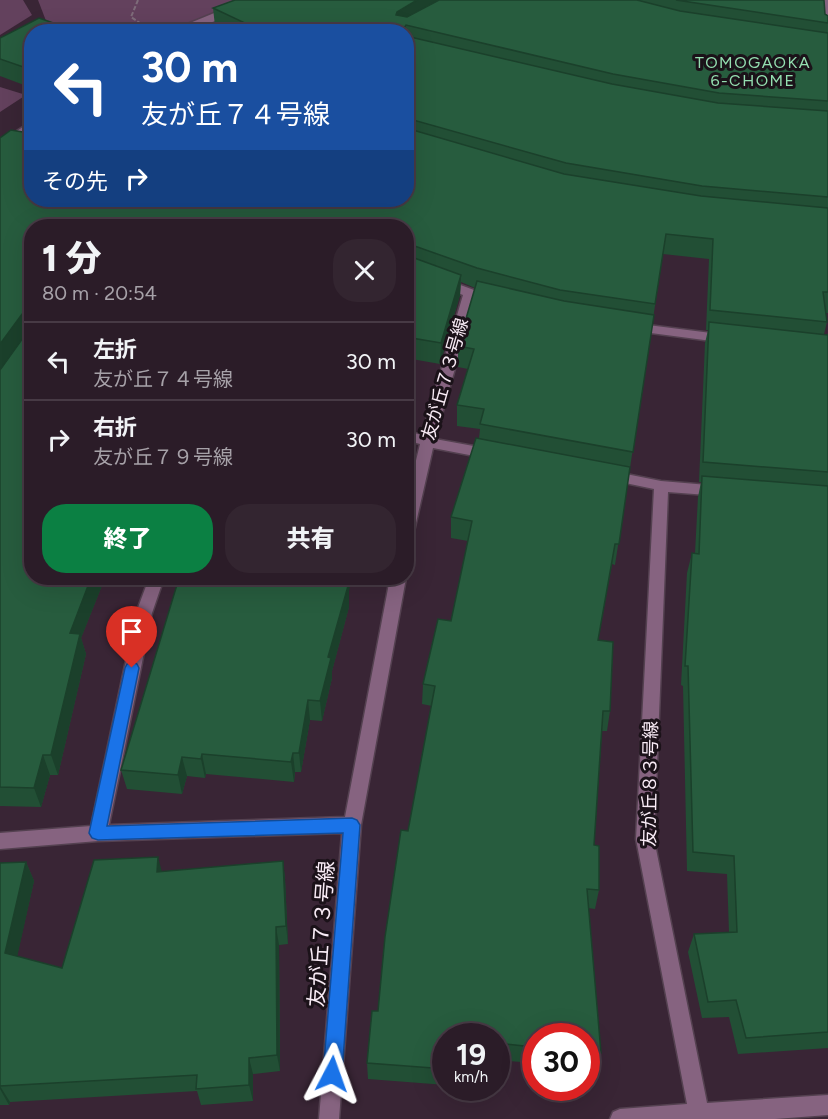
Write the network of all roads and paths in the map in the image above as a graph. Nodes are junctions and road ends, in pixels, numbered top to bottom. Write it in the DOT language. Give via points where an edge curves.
graph roads {
  1 [pos="254,0"];
  2 [pos="825,0"];
  3 [pos="197,24"];
  4 [pos="828,32"];
  5 [pos="24,130"];
  6 [pos="4,144"];
  7 [pos="24,145"];
  8 [pos="414,271"];
  9 [pos="470,293"];
  10 [pos="503,301"];
  11 [pos="616,325"];
  12 [pos="745,341"];
  13 [pos="414,438"];
  14 [pos="427,442"];
  15 [pos="509,457"];
  16 [pos="602,475"];
  17 [pos="661,486"];
  18 [pos="732,492"];
  19 [pos="414,500"];
  20 [pos="154,585"];
  21 [pos="397,585"];
  22 [pos="352,825"];
  23 [pos="98,833"];
  24 [pos="0,841"];
  25 [pos="828,1105"];
  26 [pos="699,1113"];
  27 [pos="329,1119"];
  28 [pos="620,1119"];
  1 -- 3 [label="street"];
  2 -- 4 [label="street"];
  5 -- 6 [label="street"];
  6 -- 7 [label="street"];
  8 -- 9 [label="street"];
  9 -- 10 [label="street"];
  9 -- 14 [label="street, 友が丘７３号線"];
  11 -- 12 [label="street"];
  13 -- 14 [label="street"];
  14 -- 15 [label="street"];
  14 -- 19 [label="street, 友が丘７３号線"];
  16 -- 17 [label="street"];
  17 -- 18 [label="street"];
  17 -- 26 [label="street, 友が丘８３号線" via="645,839"];
  20 -- 23 [label="street" via="142,624"];
  21 -- 22 [label="street, 友が丘７３号線"];
  22 -- 23 [label="street"];
  22 -- 27 [label="street, 友が丘７３号線"];
  23 -- 24 [label="street"];
  25 -- 26 [label="street"];
  26 -- 28 [label="street"];
}
